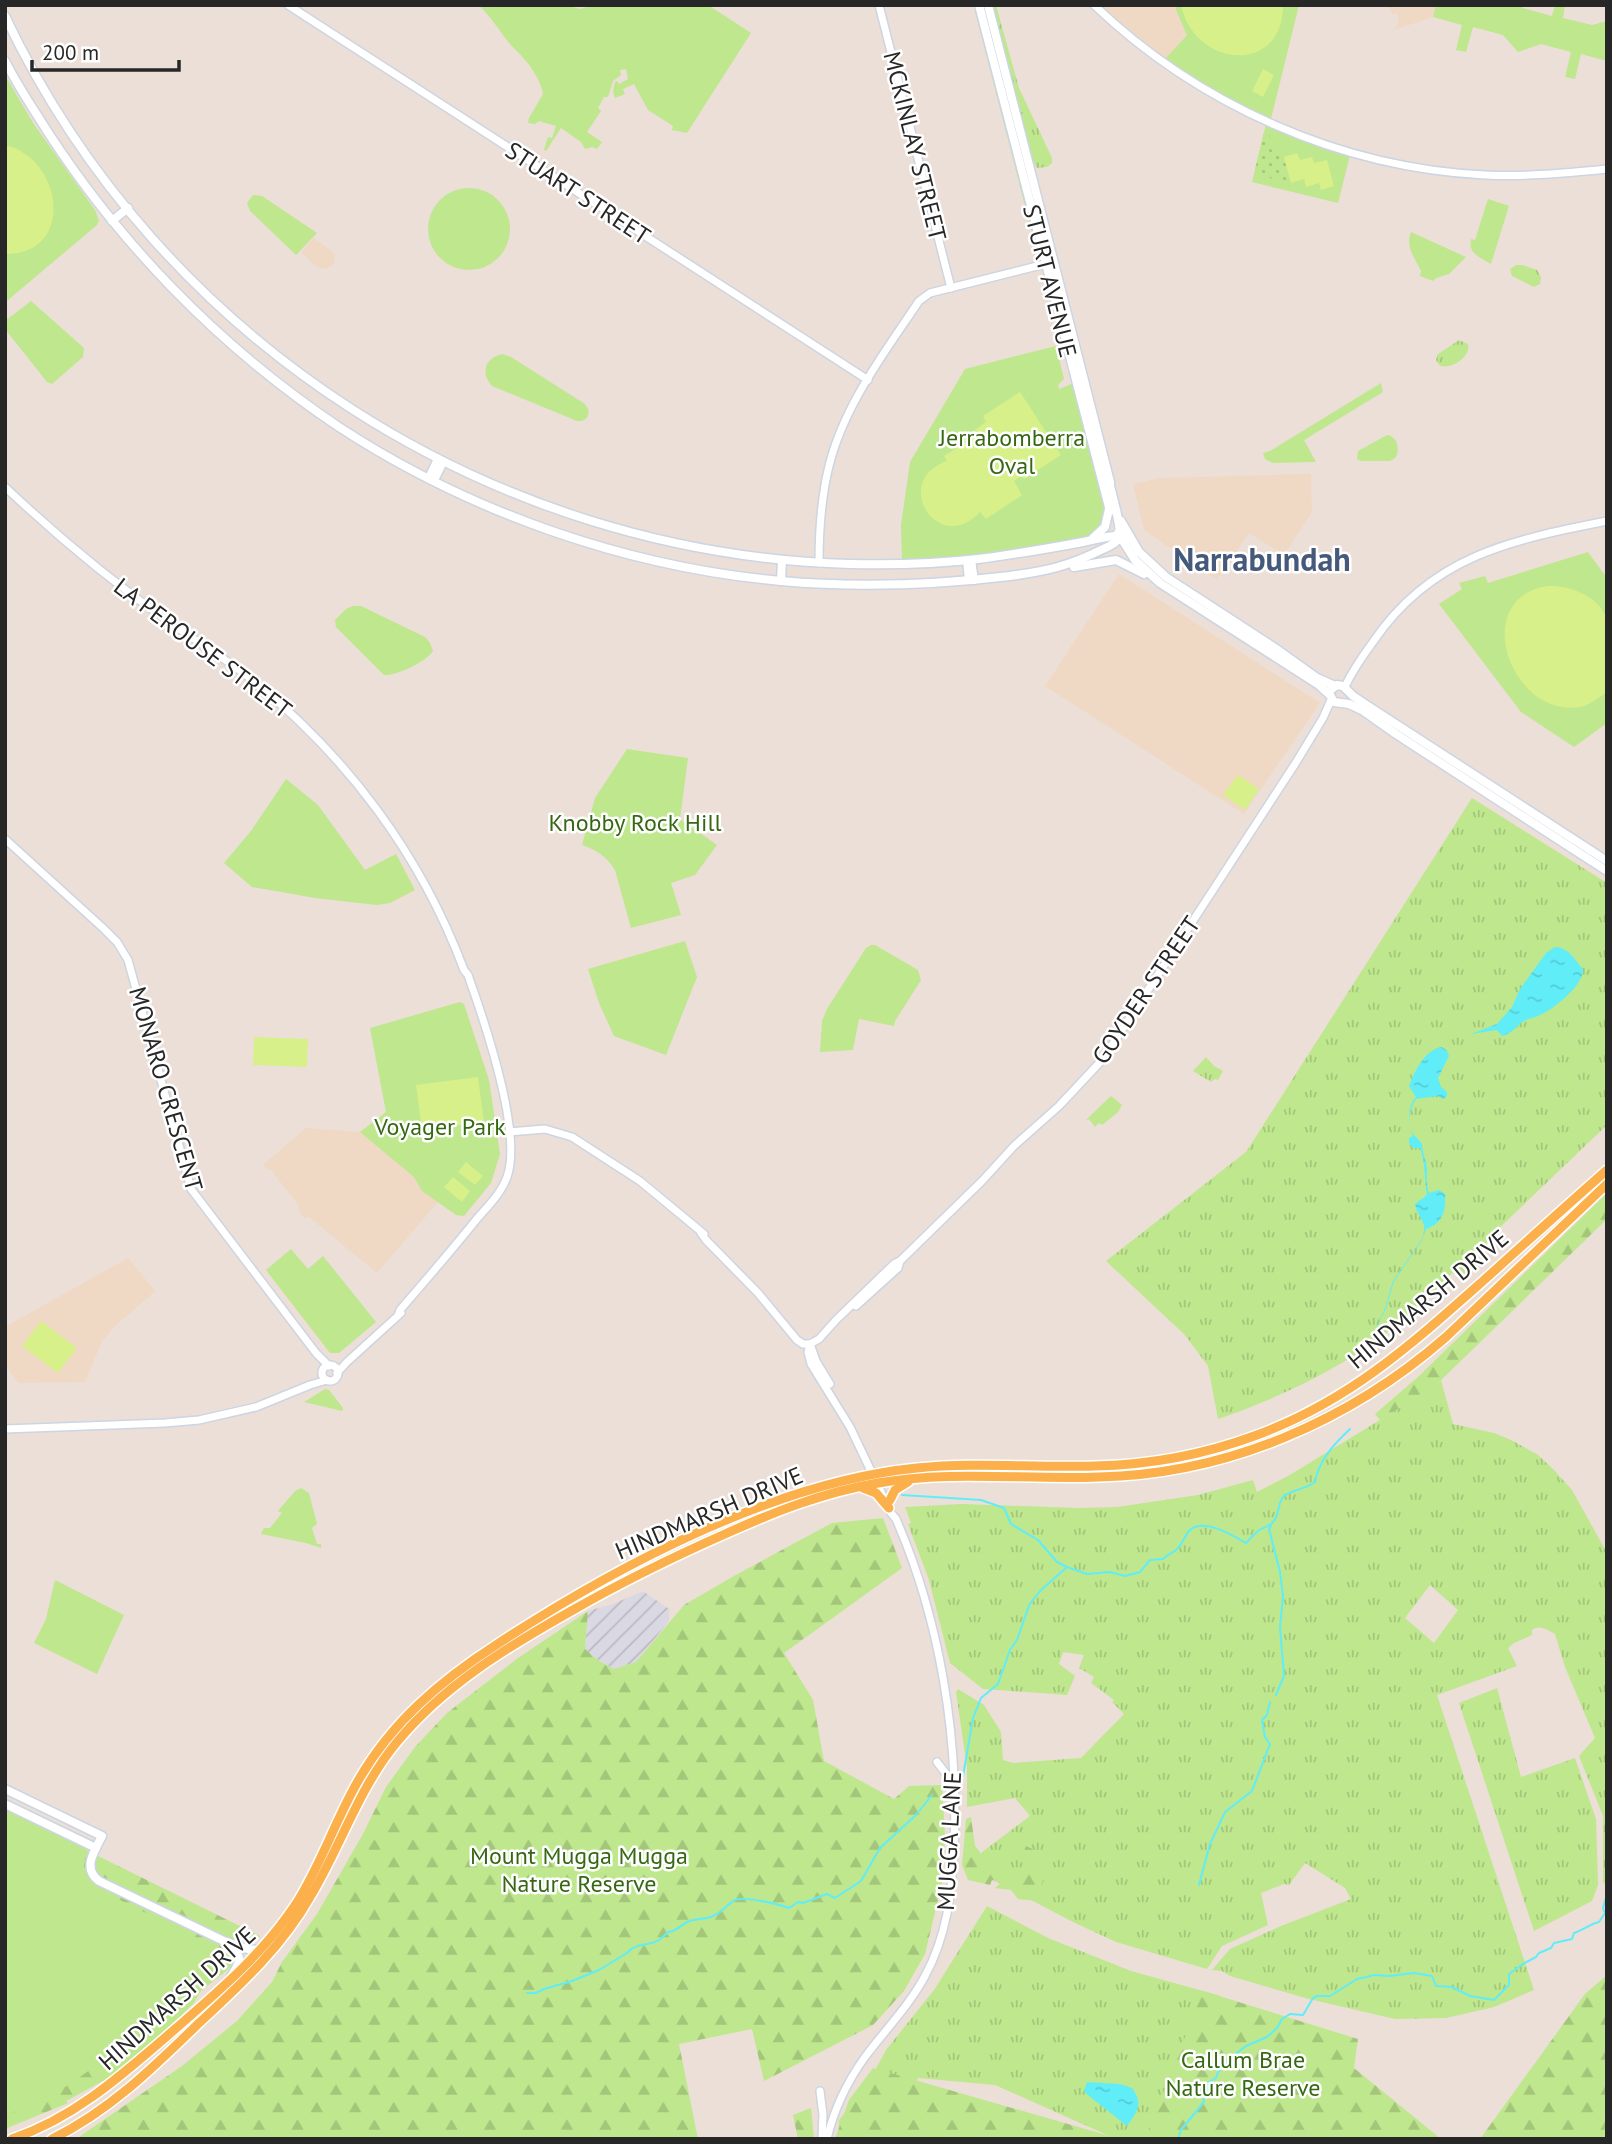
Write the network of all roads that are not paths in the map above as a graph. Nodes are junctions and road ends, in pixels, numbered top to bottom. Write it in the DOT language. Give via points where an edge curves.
graph roads {
  1 [pos="288,5"];
  2 [pos="878,5"];
  3 [pos="979,5"];
  4 [pos="988,5"];
  5 [pos="1094,5"];
  6 [pos="5,16"];
  7 [pos="5,61"];
  8 [pos="1607,169"];
  9 [pos="127,207"];
  10 [pos="111,220"];
  11 [pos="1050,262"];
  12 [pos="179,267"];
  13 [pos="165,281"];
  14 [pos="951,288"];
  15 [pos="868,380"];
  16 [pos="440,461"];
  17 [pos="1108,477"];
  18 [pos="432,479"];
  19 [pos="5,487"];
  20 [pos="1109,509"];
  21 [pos="1607,520"];
  22 [pos="1120,536"];
  23 [pos="1082,542"];
  24 [pos="1132,546"];
  25 [pos="1087,557"];
  26 [pos="780,559"];
  27 [pos="969,560"];
  28 [pos="818,563"];
  29 [pos="1046,571"];
  30 [pos="972,580"];
  31 [pos="778,581"];
  32 [pos="1159,582"];
  33 [pos="1209,610"];
  34 [pos="1342,687"];
  35 [pos="1335,700"];
  36 [pos="1427,749"];
  37 [pos="5,839"];
  38 [pos="1607,861"];
  39 [pos="1607,871"];
  40 [pos="509,1132"];
  41 [pos="1606,1172"];
  42 [pos="1607,1184"];
  43 [pos="811,1347"];
  44 [pos="329,1369"];
  45 [pos="327,1380"];
  46 [pos="310,1385"];
  47 [pos="5,1429"];
  48 [pos="878,1478"];
  49 [pos="916,1478"];
  50 [pos="856,1488"];
  51 [pos="890,1504"];
  52 [pos="937,1762"];
  53 [pos="954,1784"];
  54 [pos="5,1789"];
  55 [pos="5,1804"];
  56 [pos="96,1848"];
  57 [pos="226,1942"];
  58 [pos="263,1948"];
  59 [pos="225,1985"];
  60 [pos="820,2091"];
  61 [pos="12,2139"];
  62 [pos="52,2139"];
  63 [pos="825,2139"];
  1 -- 15 [label="street, STUART STREET"];
  2 -- 14 [label="street, MCKINLAY STREET"];
  3 -- 11 [label="main road, STURT AVENUE"];
  4 -- 11 [label="main road, STURT AVENUE"];
  5 -- 8 [label="street" via="1200,87 1272,124 1327,145 1376,159 1473,174"];
  6 -- 9 [label="main road" via="66,125"];
  7 -- 10 [label="main road" via="54,143"];
  9 -- 10 [label="main road"];
  9 -- 12 [label="main road"];
  10 -- 13 [label="main road"];
  11 -- 14 [label="street"];
  11 -- 17 [label="main road, STURT AVENUE"];
  11 -- 20 [label="main road, STURT AVENUE"];
  12 -- 13 [label="main road"];
  12 -- 16 [label="main road" via="291,367 374,424"];
  13 -- 18 [label="main road" via="283,387 341,428"];
  14 -- 15 [label="street" via="919,301"];
  15 -- 28 [label="street" via="846,419 830,464"];
  16 -- 18 [label="main road"];
  16 -- 26 [label="main road" via="592,522 695,547"];
  17 -- 22 [label="main road"];
  17 -- 24 [label="main road, STURT AVENUE"];
  18 -- 31 [label="main road" via="493,508 604,547 680,566"];
  19 -- 40 [label="street, LA PEROUSE STREET" via="116,582 287,709 375,806 412,860 468,975 502,1087"];
  20 -- 22 [label="main road, STURT AVENUE"];
  20 -- 23 [label="main road" via="1104,529"];
  21 -- 34 [label="street" via="1510,544 1442,573 1385,623"];
  22 -- 23 [label="main road"];
  22 -- 24 [label="main road, STURT AVENUE"];
  22 -- 24 [label="main road"];
  22 -- 25 [label="main road"];
  23 -- 25 [label="main road"];
  23 -- 27 [label="main road"];
  24 -- 32 [label="main road" via="1142,568"];
  24 -- 33 [label="main road"];
  25 -- 29 [label="main road"];
  26 -- 28 [label="main road"];
  26 -- 31 [label="main road"];
  27 -- 28 [label="main road"];
  27 -- 30 [label="main road"];
  29 -- 30 [label="main road"];
  29 -- 32 [label="main road" via="1116,560"];
  30 -- 31 [label="main road" via="917,585"];
  32 -- 33 [label="main road"];
  33 -- 34 [label="main road" via="1317,678"];
  33 -- 35 [label="main road"];
  34 -- 35 [label="main road"];
  34 -- 35 [label="main road" via="1347,700"];
  34 -- 36 [label="main road"];
  35 -- 36 [label="main road" via="1362,710"];
  35 -- 43 [label="street, GOYDER STREET" via="1103,1059 898,1268"];
  36 -- 38 [label="main road"];
  36 -- 39 [label="main road"];
  37 -- 44 [label="street, MONARO CRESCENT" via="103,928 128,960 194,1196"];
  40 -- 43 [label="street" via="545,1129 563,1133 640,1181 701,1233 792,1335"];
  40 -- 44 [label="street, LA PEROUSE STREET" via="511,1158 504,1184 435,1275 403,1313 347,1362"];
  41 -- 48 [label="main road, HINDMARSH DRIVE" via="1398,1356 1339,1396 1281,1425 1197,1453 1126,1465 968,1465 913,1468"];
  42 -- 49 [label="main road, HINDMARSH DRIVE" via="1419,1360 1348,1407 1290,1435 1216,1460 1136,1475"];
  43 -- 48 [label="street, MUGGA LANE"];
  44 -- 45 [label="street, MONARO CRESCENT" via="323,1377"];
  44 -- 45 [label="street, LA PEROUSE STREET" via="334,1380"];
  44 -- 46 [label="street, LA PEROUSE STREET"];
  45 -- 46 [label="street, LA PEROUSE STREET"];
  46 -- 47 [label="street, LA PEROUSE STREET" via="251,1409 199,1420"];
  48 -- 49 [label="main road, HINDMARSH DRIVE"];
  48 -- 50 [label="main road, HINDMARSH DRIVE"];
  48 -- 51 [label="street, MUGGA LANE"];
  48 -- 58 [label="main road, HINDMARSH DRIVE" via="837,1482 784,1499 674,1545 567,1601 448,1677 409,1713 374,1757 304,1891"];
  49 -- 51 [label="main road" via="895,1490"];
  50 -- 51 [label="main road" via="872,1490"];
  50 -- 62 [label="main road, HINDMARSH DRIVE" via="785,1508 659,1564 548,1625 445,1693 375,1772 311,1897 260,1965 128,2089"];
  51 -- 53 [label="street, MUGGA LANE" via="930,1621 944,1685"];
  52 -- 53 [label="street"];
  53 -- 63 [label="street, MUGGA LANE" via="952,1884 940,1943 918,1988 850,2080"];
  54 -- 56 [label="main road" via="102,1836"];
  55 -- 56 [label="main road"];
  56 -- 57 [label="main road" via="90,1864 95,1877"];
  57 -- 58 [label="main road" via="251,1950"];
  57 -- 59 [label="main road" via="240,1959"];
  58 -- 59 [label="main road, HINDMARSH DRIVE"];
  59 -- 61 [label="main road, HINDMARSH DRIVE" via="109,2086 75,2110"];
  60 -- 63 [label="street"];
}
